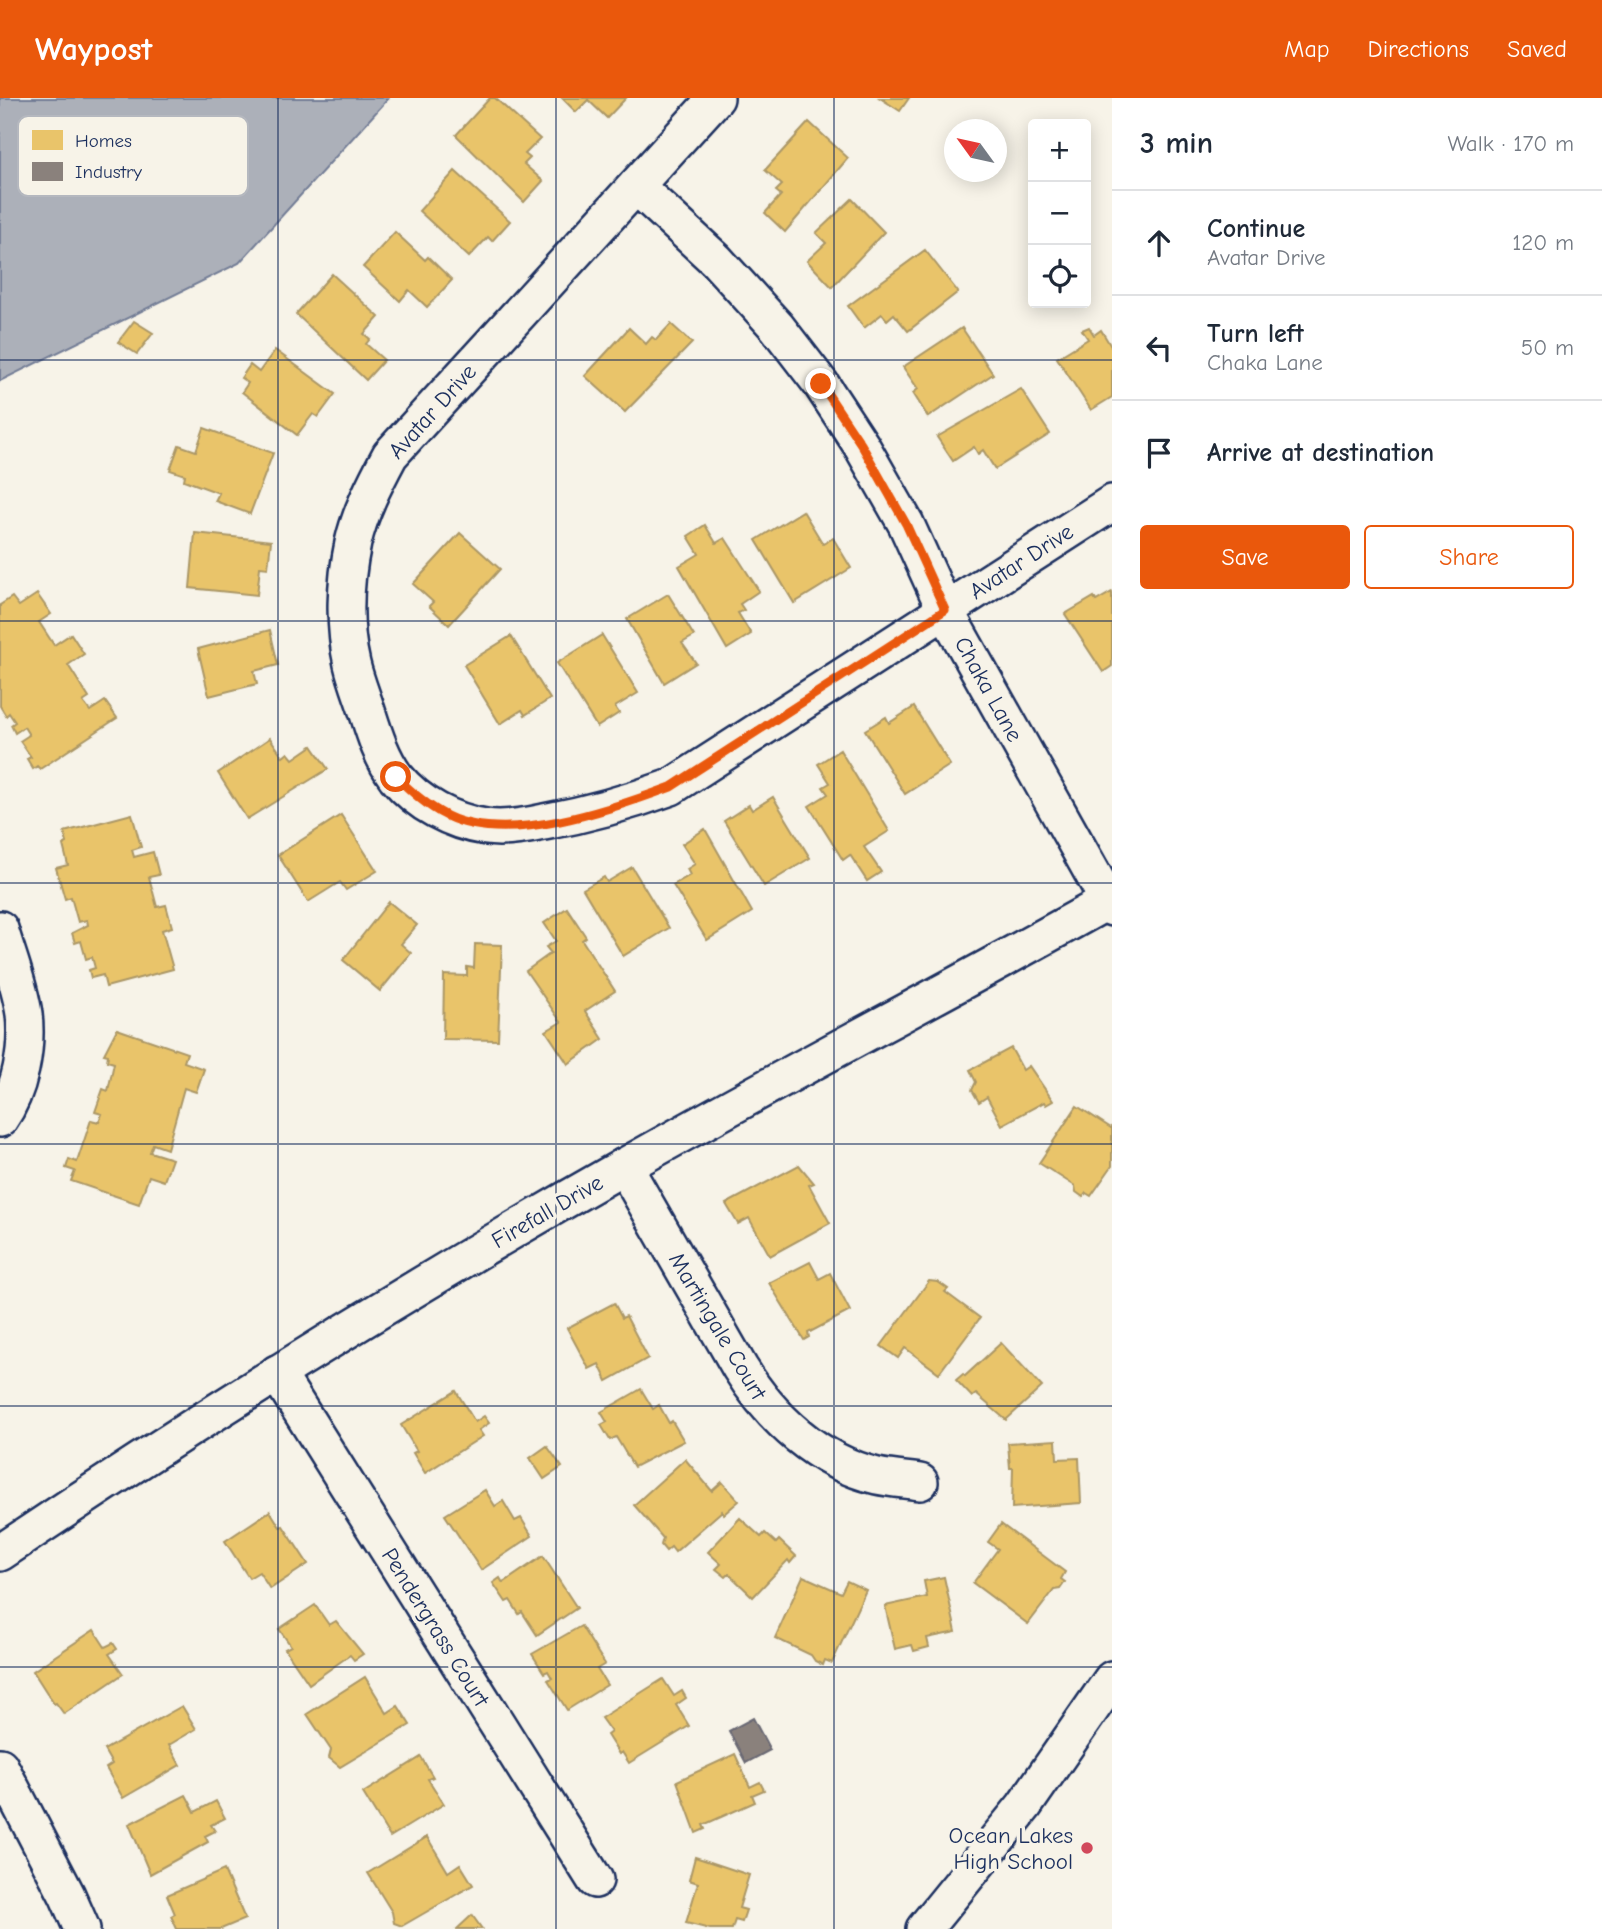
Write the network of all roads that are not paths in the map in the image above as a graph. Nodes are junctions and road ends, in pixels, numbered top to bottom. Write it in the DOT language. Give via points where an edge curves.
graph roads {
  1 [pos="716,98"];
  2 [pos="636,186"];
  3 [pos="1112,503"];
  4 [pos="945,610"];
  5 [pos="1111,903"];
  6 [pos="0,929"];
  7 [pos="0,1119"];
  8 [pos="624,1166"];
  9 [pos="277,1373"];
  10 [pos="920,1482"];
  11 [pos="0,1553"];
  12 [pos="1112,1679"];
  13 [pos="0,1766"];
  14 [pos="595,1880"];
  15 [pos="82,1929"];
  16 [pos="924,1929"];
  1 -- 2 [label="street, Avatar Drive"];
  2 -- 4 [label="street, Chaka Lane" via="716,260 821,384 906,524"];
  2 -- 4 [label="street, Avatar Drive" via="390,455 372,488 354,542 346,588 348,635 379,749 396,777 420,800 449,817 488,827 521,827 633,801 671,787"];
  3 -- 4 [label="street, Avatar Drive"];
  4 -- 5 [label="street, Chaka Lane"];
  5 -- 8 [label="street, Firefall Drive"];
  6 -- 7 [label="street" via="24,1013 25,1043 16,1091"];
  8 -- 9 [label="street, Firefall Drive"];
  8 -- 10 [label="street, Martingale Court" via="740,1368 780,1421 843,1464 876,1476"];
  9 -- 11 [label="street, Firefall Drive"];
  9 -- 14 [label="street, Pendergrass Court"];
  12 -- 16 [label="street" via="1024,1806"];
  13 -- 15 [label="street"];
}
